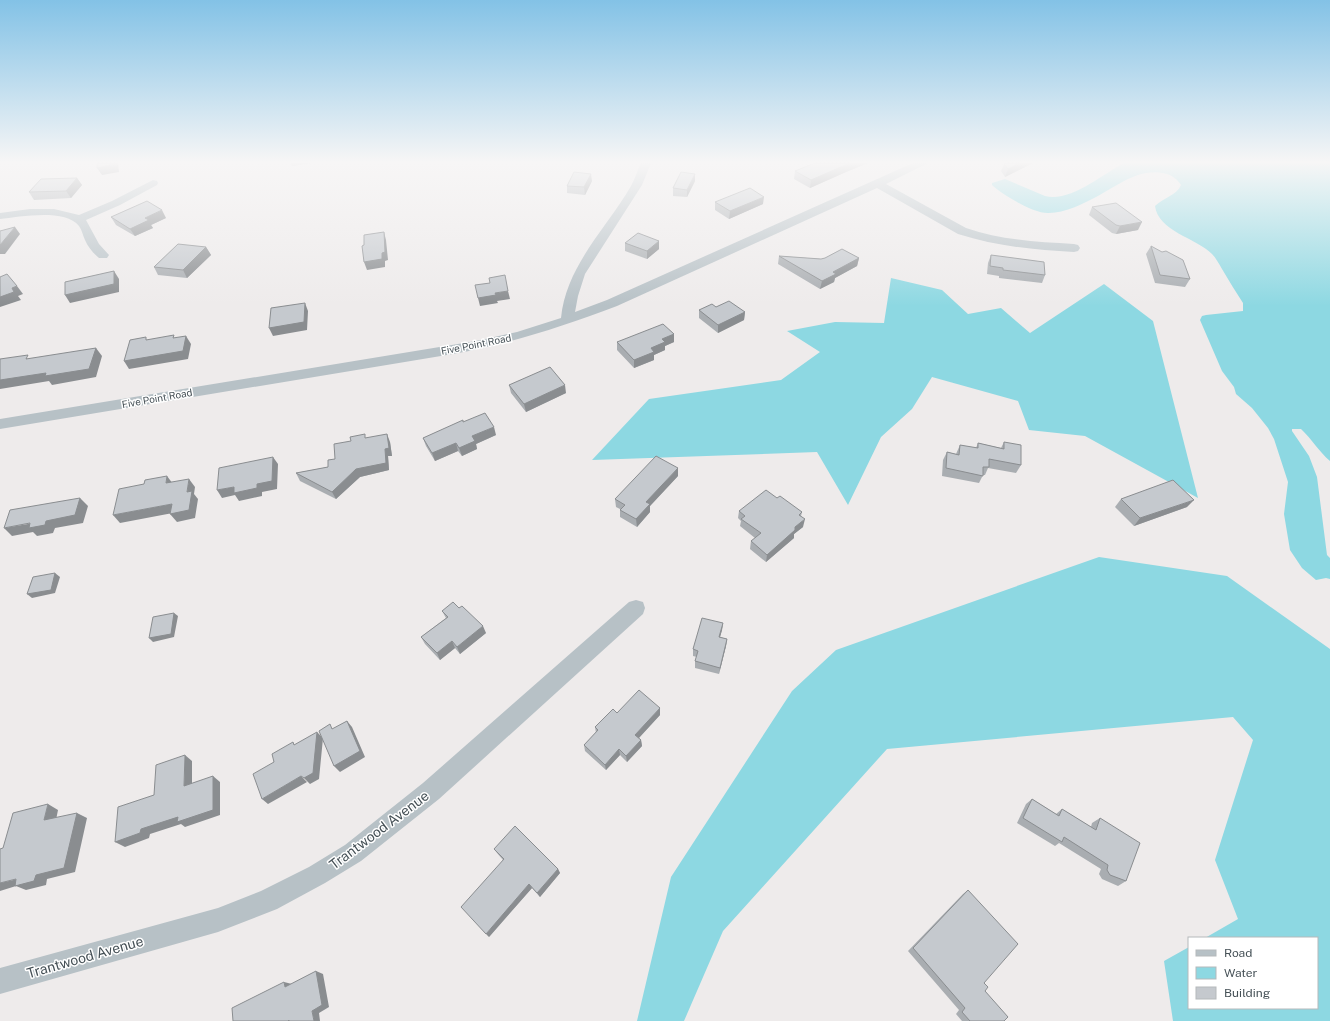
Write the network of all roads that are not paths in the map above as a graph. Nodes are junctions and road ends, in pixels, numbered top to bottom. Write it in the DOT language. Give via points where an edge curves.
graph roads {
  1 [pos="98,211"];
  2 [pos="621,211"];
  3 [pos="818,211"];
  4 [pos="926,211"];
  5 [pos="0,216"];
  6 [pos="79,219"];
  7 [pos="1074,248"];
  8 [pos="103,255"];
  9 [pos="568,320"];
  10 [pos="0,424"];
  11 [pos="636,608"];
  12 [pos="0,981"];
  1 -- 6 [label="street"];
  2 -- 9 [label="street" via="573,288"];
  3 -- 9 [label="street, Five Point Road"];
  4 -- 7 [label="street" via="962,231 977,236 1009,244"];
  5 -- 6 [label="street" via="50,212"];
  6 -- 8 [label="street" via="91,243"];
  9 -- 10 [label="street, Five Point Road" via="511,337 452,349"];
  11 -- 12 [label="street, Trantwood Avenue" via="431,791 353,853 317,876 268,900 218,920"];
}
